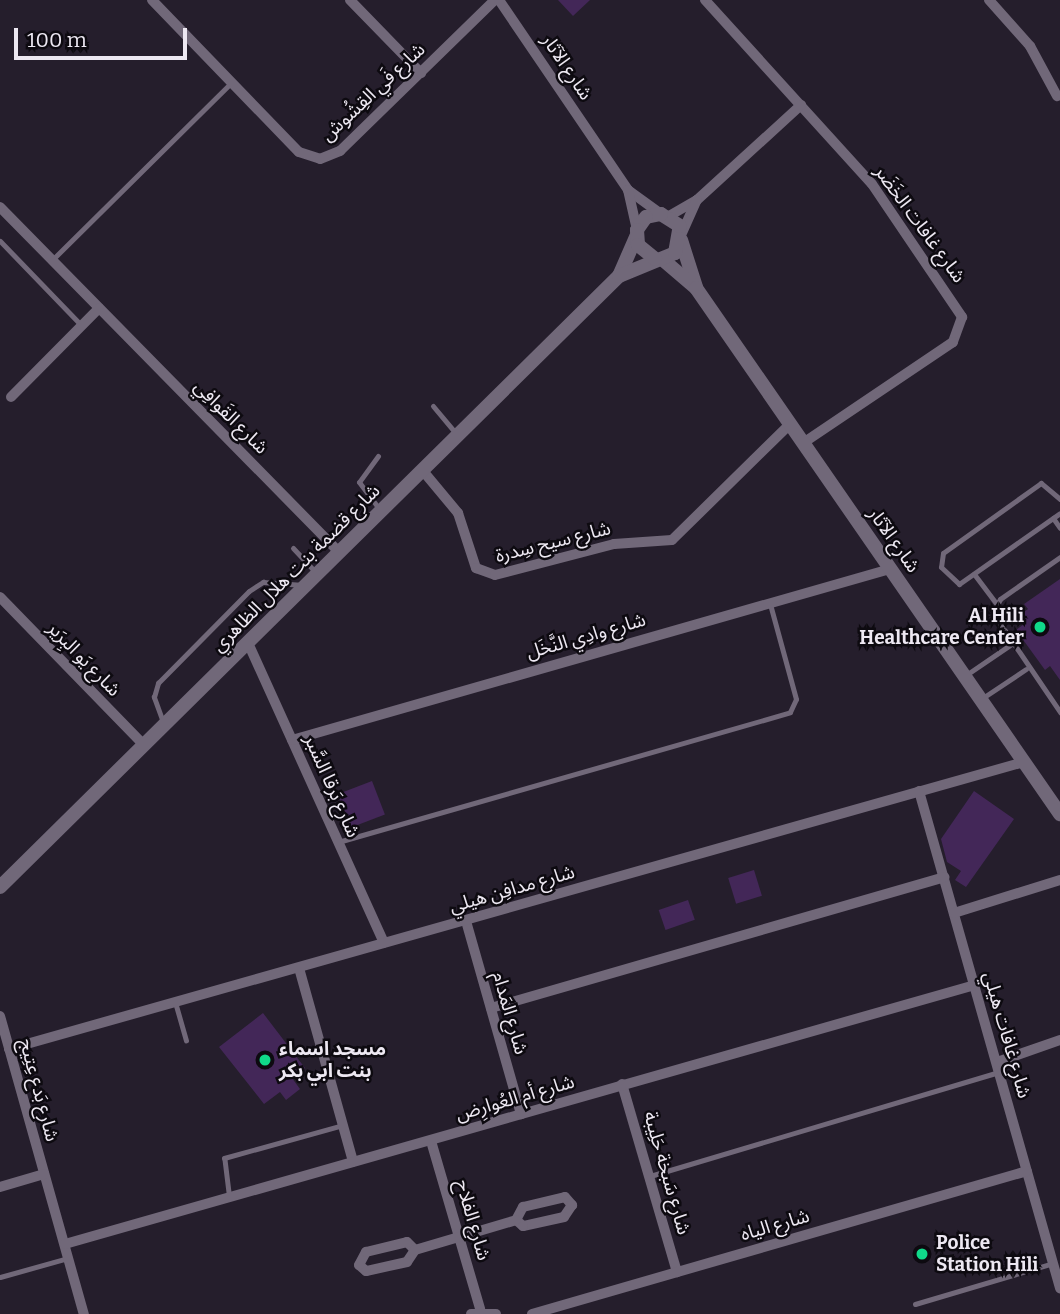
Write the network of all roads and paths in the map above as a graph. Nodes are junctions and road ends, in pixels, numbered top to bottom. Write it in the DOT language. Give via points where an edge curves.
graph roads {
  1 [pos="152,0"];
  2 [pos="350,0"];
  3 [pos="497,0"];
  4 [pos="705,0"];
  5 [pos="989,0"];
  6 [pos="421,73"];
  7 [pos="233,81"];
  8 [pos="1057,96"];
  9 [pos="801,105"];
  10 [pos="628,190"];
  11 [pos="697,200"];
  12 [pos="0,207"];
  13 [pos="665,215"];
  14 [pos="637,233"];
  15 [pos="682,237"];
  16 [pos="0,241"];
  17 [pos="658,259"];
  18 [pos="52,260"];
  19 [pos="619,276"];
  20 [pos="696,288"];
  21 [pos="99,308"];
  22 [pos="81,325"];
  23 [pos="11,397"];
  24 [pos="433,406"];
  25 [pos="790,424"];
  26 [pos="458,436"];
  27 [pos="803,443"];
  28 [pos="378,456"];
  29 [pos="423,471"];
  30 [pos="1060,499"];
  31 [pos="381,512"];
  32 [pos="1060,513"];
  33 [pos="1053,518"];
  34 [pos="1060,528"];
  35 [pos="293,548"];
  36 [pos="339,552"];
  37 [pos="1060,557"];
  38 [pos="890,569"];
  39 [pos="975,574"];
  40 [pos="312,580"];
  41 [pos="0,597"];
  42 [pos="769,601"];
  43 [pos="996,603"];
  44 [pos="248,643"];
  45 [pos="1010,645"];
  46 [pos="1026,669"];
  47 [pos="965,676"];
  48 [pos="1050,697"];
  49 [pos="1060,697"];
  50 [pos="981,699"];
  51 [pos="1060,712"];
  52 [pos="164,724"];
  53 [pos="292,740"];
  54 [pos="144,745"];
  55 [pos="1024,762"];
  56 [pos="919,791"];
  57 [pos="1060,814"];
  58 [pos="338,842"];
  59 [pos="944,877"];
  60 [pos="1060,880"];
  61 [pos="0,887"];
  62 [pos="954,914"];
  63 [pos="466,921"];
  64 [pos="384,943"];
  65 [pos="299,968"];
  66 [pos="975,985"];
  67 [pos="175,1002"];
  68 [pos="491,1008"];
  69 [pos="0,1016"];
  70 [pos="186,1040"];
  71 [pos="1060,1041"];
  72 [pos="9,1049"];
  73 [pos="998,1067"];
  74 [pos="622,1084"];
  75 [pos="521,1114"];
  76 [pos="343,1125"];
  77 [pos="431,1141"];
  78 [pos="353,1162"];
  79 [pos="1027,1171"];
  80 [pos="44,1174"];
  81 [pos="650,1176"];
  82 [pos="0,1187"];
  83 [pos="229,1196"];
  84 [pos="516,1220"];
  85 [pos="460,1238"];
  86 [pos="65,1244"];
  87 [pos="415,1250"];
  88 [pos="68,1258"];
  89 [pos="1053,1263"];
  90 [pos="677,1272"];
  91 [pos="0,1277"];
  92 [pos="1060,1289"];
  93 [pos="915,1304"];
  94 [pos="475,1312"];
  95 [pos="85,1314"];
  96 [pos="496,1314"];
  97 [pos="532,1314"];
  1 -- 7 [label="street, شارع فَي القِشُوش"];
  2 -- 6 [label="street"];
  3 -- 6 [label="street, شارع فَي القِشُوش"];
  3 -- 10 [label="street, شارع الآثار"];
  4 -- 9 [label="street, شارع غافات الخَضَر"];
  5 -- 8 [label="street" via="1030,46"];
  6 -- 7 [label="street, شارع فَي القِشُوش" via="340,151 320,159 299,152"];
  7 -- 18 [label="lane"];
  9 -- 11 [label="street"];
  9 -- 27 [label="street, شارع غافات الخَضَر" via="891,207 962,322 953,342"];
  10 -- 13 [label="street, شارع الآثار"];
  10 -- 14 [label="street, شارع الآثار"];
  11 -- 13 [label="street"];
  11 -- 15 [label="street"];
  12 -- 18 [label="street, شارع القَوافِي"];
  13 -- 14 [label="street" via="646,217"];
  13 -- 15 [label="street"];
  14 -- 17 [label="street" via="642,252"];
  14 -- 19 [label="street, شارع قضمة بنت هلال الظاهري"];
  15 -- 17 [label="street"];
  15 -- 20 [label="street, شارع الآثار"];
  16 -- 22 [label="lane"];
  17 -- 19 [label="street, شارع قضمة بنت هلال الظاهري"];
  17 -- 20 [label="street, شارع الآثار"];
  18 -- 21 [label="street, شارع القَوافِي"];
  19 -- 26 [label="street, شارع قضمة بنت هلال الظاهري"];
  20 -- 25 [label="street, شارع الآثار"];
  21 -- 22 [label="street"];
  21 -- 36 [label="street, شارع القَوافِي"];
  22 -- 23 [label="street"];
  24 -- 26 [label="lane"];
  25 -- 27 [label="street, شارع الآثار"];
  25 -- 29 [label="street, شارع سيح سِدرة" via="672,540 614,544 495,575 476,568 458,513"];
  26 -- 29 [label="street, شارع قضمة بنت هلال الظاهري"];
  27 -- 38 [label="street, شارع الآثار"];
  28 -- 31 [label="lane" via="359,482"];
  29 -- 31 [label="street, شارع قضمة بنت هلال الظاهري"];
  30 -- 39 [label="lane" via="1041,483 939,557 956,583"];
  31 -- 36 [label="street, شارع قضمة بنت هلال الظاهري"];
  32 -- 33 [label="lane"];
  33 -- 34 [label="lane"];
  33 -- 39 [label="lane"];
  35 -- 40 [label="lane"];
  36 -- 40 [label="street, شارع قضمة بنت هلال الظاهري"];
  37 -- 43 [label="lane"];
  38 -- 42 [label="street, شارع وادِي النَّخَل"];
  38 -- 47 [label="street, شارع الآثار"];
  39 -- 43 [label="lane"];
  40 -- 44 [label="street, شارع قضمة بنت هلال الظاهري"];
  40 -- 52 [label="lane" via="263,582 249,591 155,688"];
  41 -- 54 [label="street, شارع يَو البِرَير"];
  42 -- 53 [label="street, شارع وادِي النَّخَل"];
  42 -- 58 [label="lane" via="796,699 790,712"];
  43 -- 45 [label="lane" via="995,621"];
  44 -- 52 [label="street, شارع قضمة بنت هلال الظاهري"];
  44 -- 53 [label="street, شارع بَرقا السَّبر"];
  45 -- 46 [label="lane"];
  45 -- 47 [label="lane"];
  46 -- 48 [label="lane"];
  46 -- 50 [label="lane"];
  47 -- 50 [label="street, شارع الآثار"];
  48 -- 49 [label="lane"];
  48 -- 51 [label="lane"];
  50 -- 55 [label="street, شارع الآثار"];
  52 -- 54 [label="street, شارع قضمة بنت هلال الظاهري"];
  53 -- 58 [label="street, شارع بَرقا السَّبر"];
  54 -- 61 [label="street, شارع قضمة بنت هلال الظاهري"];
  55 -- 56 [label="street, شارع مدافِن هيلي"];
  55 -- 57 [label="street, شارع الآثار"];
  56 -- 59 [label="street, شارع غافات هيلي"];
  56 -- 63 [label="street, شارع مدافِن هيلي"];
  58 -- 64 [label="street, شارع بَرقا السَّبر"];
  59 -- 62 [label="street, شارع غافات هيلي"];
  59 -- 68 [label="street"];
  60 -- 62 [label="street"];
  62 -- 66 [label="street, شارع غافات هيلي"];
  63 -- 64 [label="street, شارع مدافِن هيلي"];
  63 -- 68 [label="street, شارع المَدام"];
  64 -- 65 [label="street, شارع مدافِن هيلي"];
  65 -- 67 [label="street, شارع مدافِن هيلي"];
  65 -- 76 [label="street"];
  66 -- 73 [label="street, شارع غافات هيلي"];
  66 -- 74 [label="street, شارع أم العُوارِض"];
  67 -- 70 [label="lane"];
  67 -- 72 [label="street, شارع مدافِن هيلي"];
  68 -- 75 [label="street, شارع المَدام"];
  69 -- 72 [label="street, شارع بَدع عِتِيج"];
  71 -- 73 [label="street"];
  72 -- 80 [label="street, شارع بَدع عِتِيج"];
  73 -- 79 [label="street, شارع غافات هيلي"];
  73 -- 81 [label="lane"];
  74 -- 75 [label="street, شارع أم العُوارِض"];
  74 -- 81 [label="street, شارع سَبخة حَلِيبة"];
  75 -- 77 [label="street, شارع أم العُوارِض"];
  76 -- 78 [label="street"];
  76 -- 83 [label="lane" via="224,1158"];
  77 -- 78 [label="street, شارع أم العُوارِض"];
  77 -- 85 [label="street, شارع الفلاح"];
  78 -- 83 [label="street, شارع أم العُوارِض"];
  79 -- 89 [label="street, شارع غافات هيلي"];
  79 -- 90 [label="street, شارع الياه"];
  80 -- 82 [label="street"];
  80 -- 86 [label="street, شارع بَدع عِتِيج"];
  81 -- 90 [label="street, شارع سَبخة حَلِيبة"];
  83 -- 86 [label="street, شارع أم العُوارِض"];
  84 -- 84 [label="street" via="523,1226 564,1217 572,1205 559,1198 523,1207"];
  84 -- 85 [label="street"];
  85 -- 87 [label="street"];
  85 -- 94 [label="street, شارع الفلاح"];
  86 -- 88 [label="street, شارع بَدع عِتِيج"];
  87 -- 87 [label="street" via="402,1243 366,1252 359,1265 366,1271 407,1262"];
  88 -- 91 [label="lane"];
  88 -- 95 [label="street, شارع بَدع عِتِيج"];
  89 -- 92 [label="street, شارع غافات هيلي"];
  89 -- 93 [label="lane"];
  90 -- 97 [label="street, شارع الياه"];
  94 -- 96 [label="street"];
}
